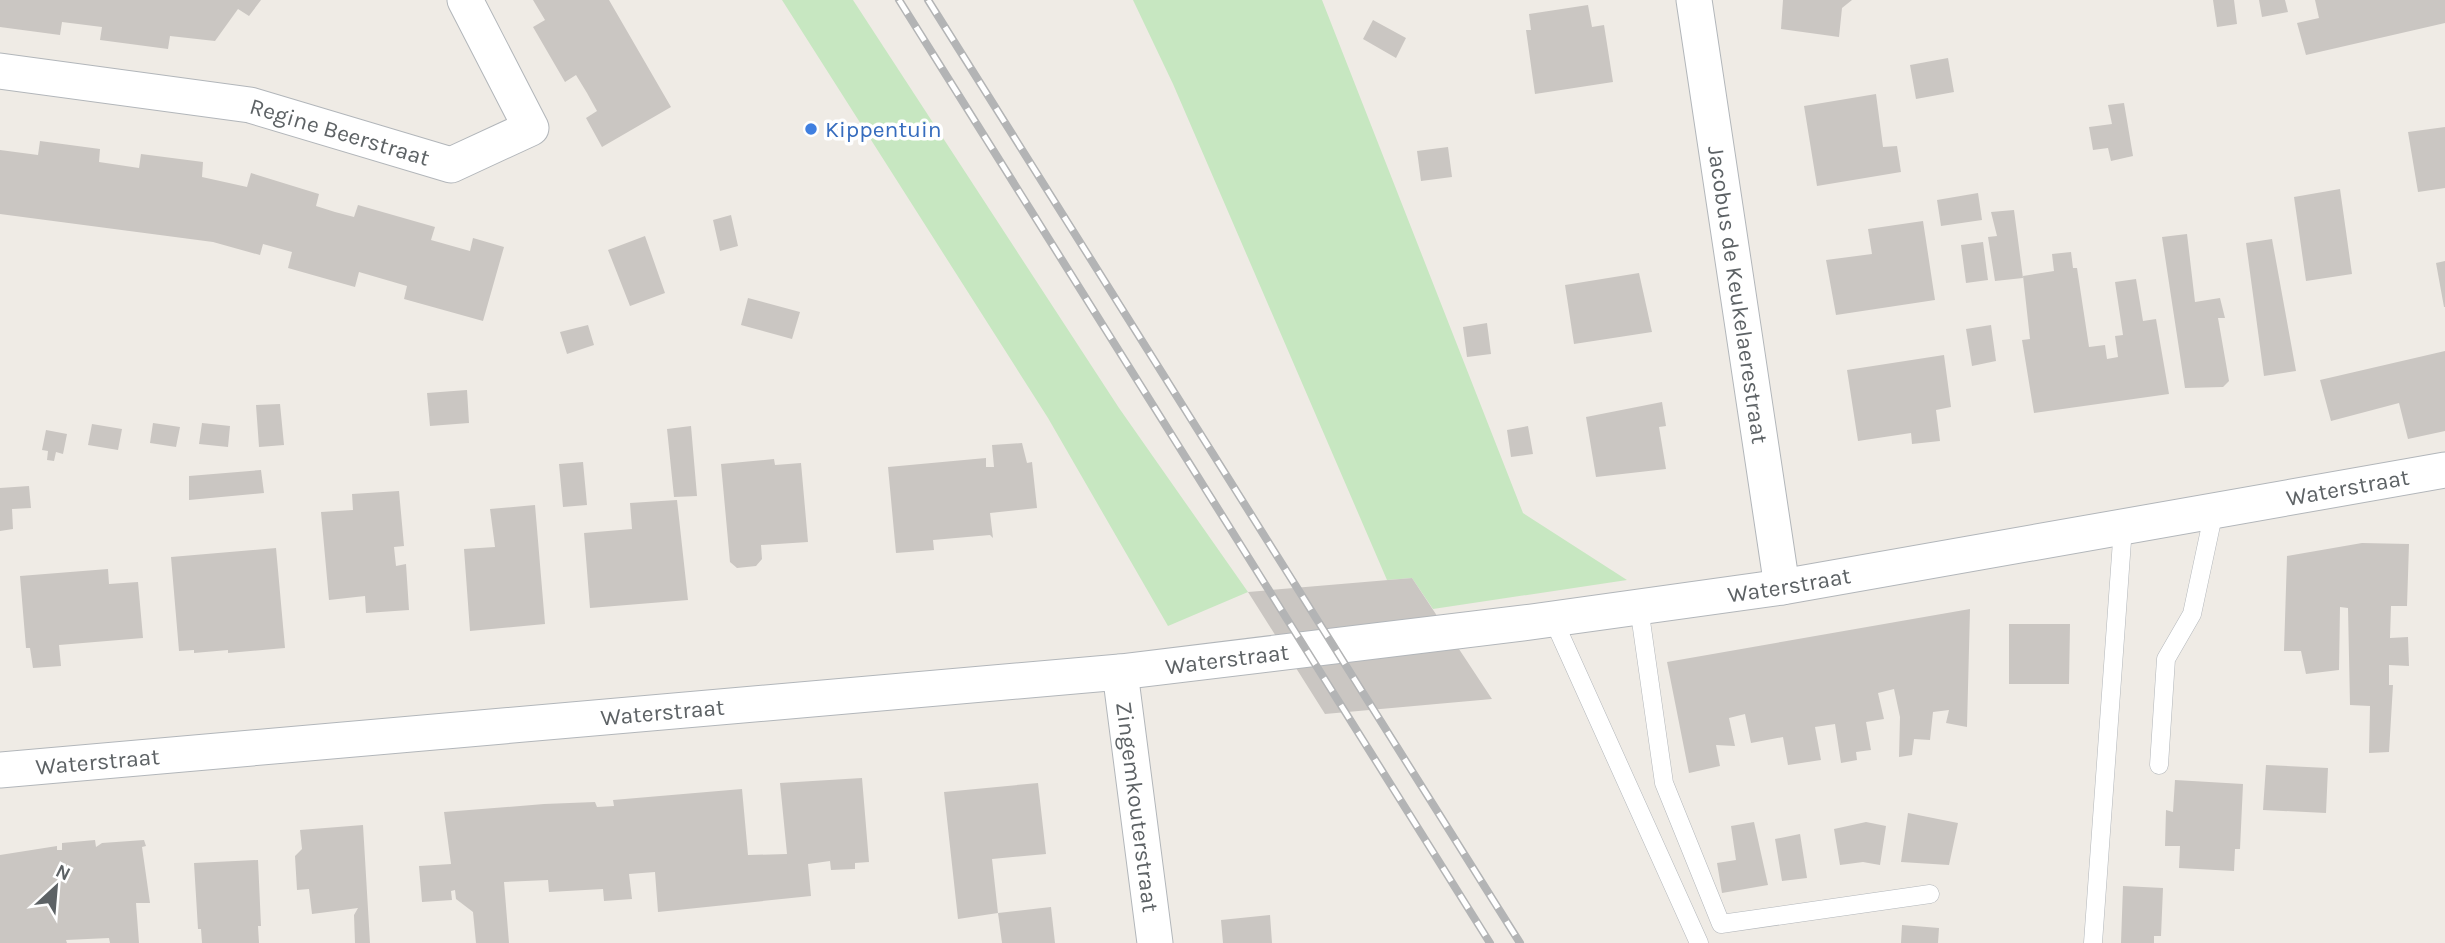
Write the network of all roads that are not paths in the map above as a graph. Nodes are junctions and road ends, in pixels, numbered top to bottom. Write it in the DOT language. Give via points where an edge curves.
graph roads {
  1 [pos="466,0"];
  2 [pos="1694,0"];
  3 [pos="0,71"];
  4 [pos="2445,470"];
  5 [pos="2214,511"];
  6 [pos="2123,527"];
  7 [pos="1782,587"];
  8 [pos="1639,607"];
  9 [pos="1553,619"];
  10 [pos="1120,672"];
  11 [pos="2160,765"];
  12 [pos="0,770"];
  13 [pos="1930,894"];
  14 [pos="1155,943"];
  15 [pos="1699,943"];
  16 [pos="2093,943"];
  1 -- 3 [label="street, Regine Beerstraat" via="531,128 451,165 250,105"];
  2 -- 7 [label="street, Jacobus de Keukelaerestraat"];
  4 -- 5 [label="street, Waterstraat"];
  5 -- 6 [label="street, Waterstraat"];
  5 -- 11 [label="lane" via="2192,614 2166,659"];
  6 -- 7 [label="street, Waterstraat"];
  6 -- 16 [label="lane"];
  7 -- 8 [label="street, Waterstraat"];
  8 -- 9 [label="street, Waterstraat"];
  8 -- 13 [label="lane" via="1664,783 1721,924"];
  9 -- 10 [label="street, Waterstraat"];
  9 -- 15 [label="lane"];
  10 -- 12 [label="street, Waterstraat"];
  10 -- 14 [label="street, Zingemkouterstraat"];
}
